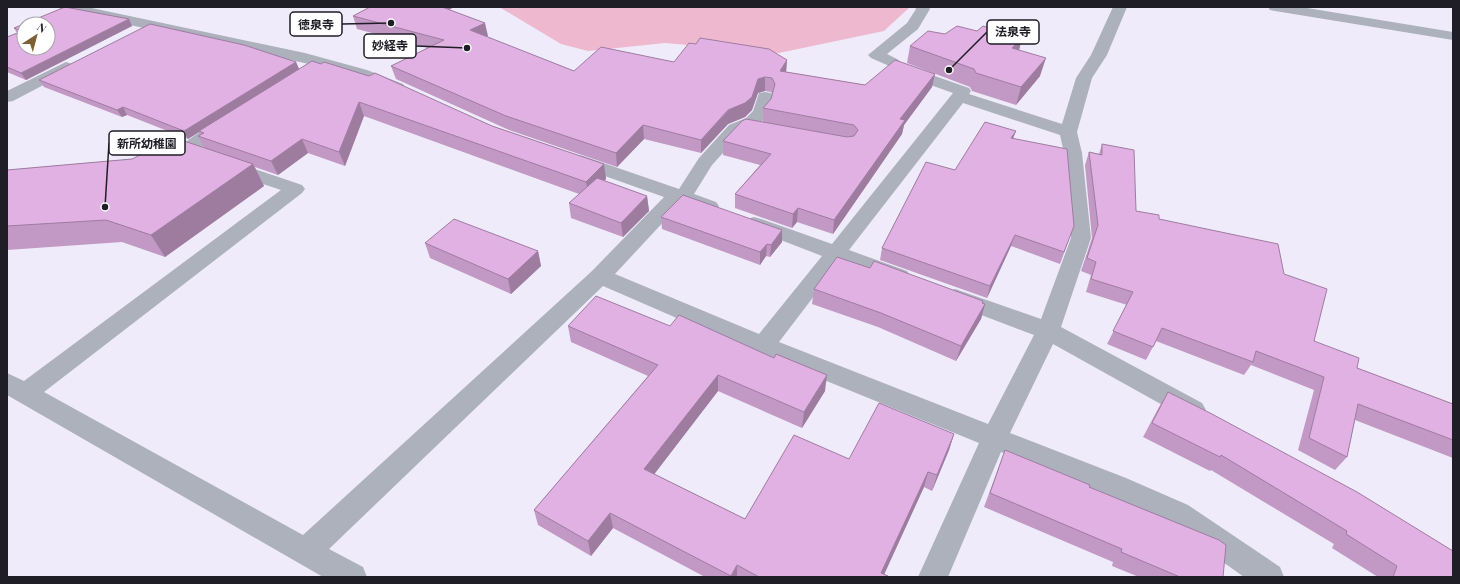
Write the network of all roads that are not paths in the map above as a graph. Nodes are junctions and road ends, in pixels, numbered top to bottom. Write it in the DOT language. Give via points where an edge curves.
graph roads {
  1 [pos="66,7"];
  2 [pos="922,7"];
  3 [pos="1120,7"];
  4 [pos="1275,7"];
  5 [pos="151,24"];
  6 [pos="131,34"];
  7 [pos="1453,36"];
  8 [pos="76,62"];
  9 [pos="322,63"];
  10 [pos="303,75"];
  11 [pos="410,93"];
  12 [pos="961,94"];
  13 [pos="7,97"];
  14 [pos="765,97"];
  15 [pos="238,116"];
  16 [pos="743,125"];
  17 [pos="764,130"];
  18 [pos="1068,132"];
  19 [pos="561,154"];
  20 [pos="680,196"];
  21 [pos="835,253"];
  22 [pos="600,276"];
  23 [pos="916,283"];
  24 [pos="938,291"];
  25 [pos="1048,331"];
  26 [pos="763,346"];
  27 [pos="16,388"];
  28 [pos="1215,421"];
  29 [pos="994,439"];
  30 [pos="306,552"];
  31 [pos="352,577"];
  32 [pos="933,577"];
  33 [pos="1269,577"];
  1 -- 5 [label="street"];
  2 -- 12 [label="street" via="913,26 876,55 900,60 900,69"];
  3 -- 18 [label="street" via="1100,55 1084,78"];
  4 -- 7 [label="street"];
  5 -- 6 [label="street"];
  5 -- 9 [label="street"];
  8 -- 13 [label="street"];
  9 -- 10 [label="street"];
  9 -- 11 [label="street" via="375,77"];
  12 -- 18 [label="street"];
  12 -- 21 [label="street"];
  14 -- 16 [label="street" via="761,112 752,122"];
  15 -- 27 [label="street" via="193,145 192,154 295,189"];
  16 -- 17 [label="street"];
  16 -- 20 [label="street" via="735,129"];
  18 -- 25 [label="street" via="1073,154 1081,238"];
  19 -- 20 [label="street"];
  20 -- 21 [label="street"];
  20 -- 22 [label="street"];
  21 -- 23 [label="street"];
  21 -- 26 [label="street"];
  22 -- 26 [label="street"];
  22 -- 30 [label="street"];
  24 -- 25 [label="street"];
  25 -- 28 [label="street"];
  25 -- 29 [label="street"];
  26 -- 29 [label="street"];
  27 -- 30 [label="street"];
  29 -- 32 [label="street"];
  29 -- 33 [label="street" via="1116,486 1178,514"];
  30 -- 31 [label="street"];
}
